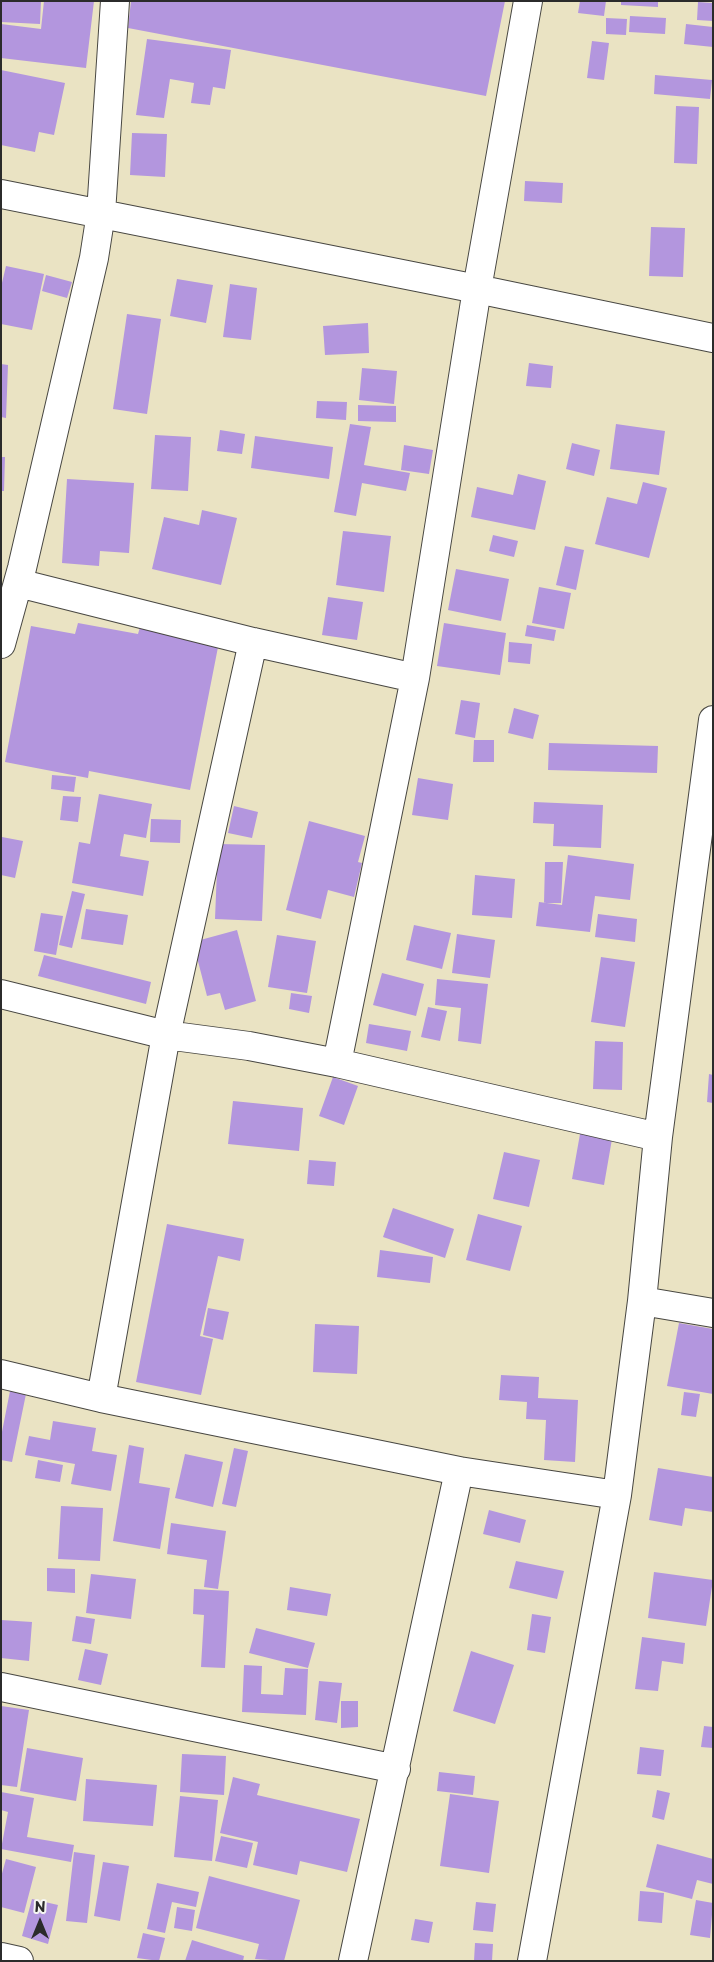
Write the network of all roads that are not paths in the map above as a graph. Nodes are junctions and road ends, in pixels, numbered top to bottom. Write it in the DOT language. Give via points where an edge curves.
graph roads {
  1 [pos="115,1"];
  2 [pos="528,1"];
  3 [pos="1,194"];
  4 [pos="101,213"];
  5 [pos="477,289"];
  6 [pos="713,338"];
  7 [pos="14,573"];
  8 [pos="253,642"];
  9 [pos="1,644"];
  10 [pos="415,678"];
  11 [pos="713,720"];
  12 [pos="709,786"];
  13 [pos="1,994"];
  14 [pos="166,1035"];
  15 [pos="337,1063"];
  16 [pos="658,1137"];
  17 [pos="642,1301"];
  18 [pos="713,1313"];
  19 [pos="1,1374"];
  20 [pos="101,1398"];
  21 [pos="459,1471"];
  22 [pos="616,1496"];
  23 [pos="1,1687"];
  24 [pos="396,1769"];
  25 [pos="1,1957"];
  26 [pos="19,1961"];
  27 [pos="354,1961"];
  28 [pos="532,1961"];
  1 -- 4 [label="street"];
  2 -- 5 [label="street"];
  3 -- 4 [label="street"];
  4 -- 5 [label="street"];
  4 -- 7 [label="street" via="94,258"];
  5 -- 6 [label="street"];
  5 -- 10 [label="street"];
  7 -- 8 [label="street"];
  7 -- 9 [label="street"];
  8 -- 10 [label="street"];
  8 -- 14 [label="street"];
  10 -- 15 [label="street"];
  11 -- 12 [label="street"];
  12 -- 16 [label="street"];
  13 -- 14 [label="street"];
  14 -- 15 [label="street" via="249,1046"];
  14 -- 20 [label="street"];
  15 -- 16 [label="street"];
  16 -- 17 [label="street"];
  17 -- 18 [label="street"];
  17 -- 22 [label="street"];
  19 -- 20 [label="street"];
  20 -- 21 [label="street"];
  21 -- 22 [label="street"];
  21 -- 24 [label="street"];
  22 -- 28 [label="street"];
  23 -- 24 [label="street"];
  24 -- 27 [label="street"];
  25 -- 26 [label="street"];
}
